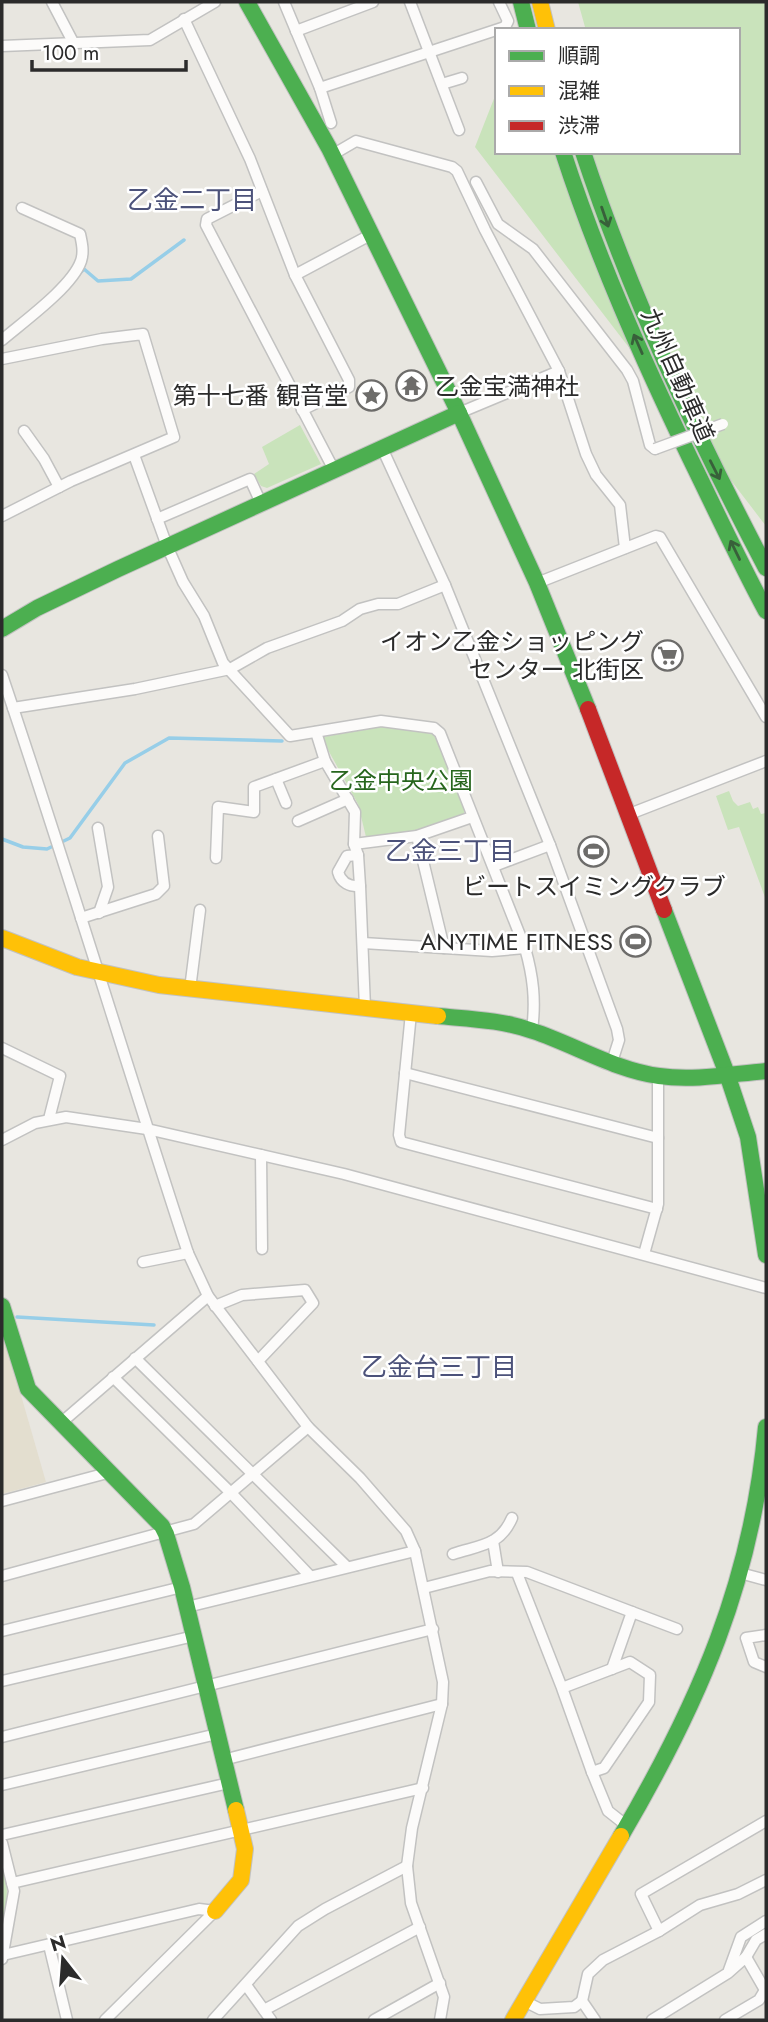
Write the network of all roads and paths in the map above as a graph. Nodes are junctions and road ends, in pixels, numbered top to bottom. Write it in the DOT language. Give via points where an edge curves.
graph roads {
  1 [pos="52,2"];
  2 [pos="215,2"];
  3 [pos="247,2"];
  4 [pos="284,2"];
  5 [pos="373,2"];
  6 [pos="410,2"];
  7 [pos="499,2"];
  8 [pos="521,2"];
  9 [pos="540,2"];
  10 [pos="184,19"];
  11 [pos="502,28"];
  12 [pos="528,28"];
  13 [pos="546,28"];
  14 [pos="495,30"];
  15 [pos="296,31"];
  16 [pos="73,42"];
  17 [pos="2,45"];
  18 [pos="430,51"];
  19 [pos="462,78"];
  20 [pos="442,85"];
  21 [pos="320,88"];
  22 [pos="331,123"];
  23 [pos="460,130"];
  24 [pos="564,154"];
  25 [pos="584,154"];
  26 [pos="332,155"];
  27 [pos="476,181"];
  28 [pos="262,191"];
  29 [pos="22,208"];
  30 [pos="372,234"];
  31 [pos="295,275"];
  32 [pos="2,340"];
  33 [pos="2,359"];
  34 [pos="559,372"];
  35 [pos="302,410"];
  36 [pos="459,413"];
  37 [pos="723,424"];
  38 [pos="24,431"];
  39 [pos="382,448"];
  40 [pos="134,455"];
  41 [pos="334,470"];
  42 [pos="58,487"];
  43 [pos="261,503"];
  44 [pos="2,516"];
  45 [pos="157,519"];
  46 [pos="167,546"];
  47 [pos="625,548"];
  48 [pos="766,568"];
  49 [pos="537,583"];
  50 [pos="445,585"];
  51 [pos="766,611"];
  52 [pos="2,629"];
  53 [pos="230,669"];
  54 [pos="2,675"];
  55 [pos="13,708"];
  56 [pos="766,717"];
  57 [pos="316,732"];
  58 [pos="324,761"];
  59 [pos="766,761"];
  60 [pos="276,779"];
  61 [pos="348,799"];
  62 [pos="286,803"];
  63 [pos="627,815"];
  64 [pos="472,817"];
  65 [pos="298,821"];
  66 [pos="98,828"];
  67 [pos="158,835"];
  68 [pos="417,836"];
  69 [pos="550,845"];
  70 [pos="356,849"];
  71 [pos="216,858"];
  72 [pos="494,866"];
  73 [pos="360,886"];
  74 [pos="200,910"];
  75 [pos="99,913"];
  76 [pos="81,918"];
  77 [pos="2,937"];
  78 [pos="362,943"];
  79 [pos="444,948"];
  80 [pos="525,948"];
  81 [pos="96,972"];
  82 [pos="190,989"];
  83 [pos="365,1008"];
  84 [pos="411,1013"];
  85 [pos="532,1030"];
  86 [pos="2,1048"];
  87 [pos="612,1062"];
  88 [pos="766,1071"];
  89 [pos="405,1073"];
  90 [pos="727,1074"];
  91 [pos="657,1076"];
  92 [pos="49,1119"];
  93 [pos="147,1129"];
  94 [pos="658,1138"];
  95 [pos="2,1140"];
  96 [pos="261,1155"];
  97 [pos="657,1209"];
  98 [pos="262,1250"];
  99 [pos="188,1253"];
  100 [pos="644,1254"];
  101 [pos="766,1255"];
  102 [pos="143,1262"];
  103 [pos="766,1288"];
  104 [pos="211,1301"];
  105 [pos="2,1306"];
  106 [pos="135,1358"];
  107 [pos="258,1361"];
  108 [pos="113,1377"];
  109 [pos="62,1422"];
  110 [pos="308,1427"];
  111 [pos="766,1427"];
  112 [pos="111,1472"];
  113 [pos="252,1475"];
  114 [pos="232,1494"];
  115 [pos="2,1501"];
  116 [pos="512,1518"];
  117 [pos="166,1534"];
  118 [pos="493,1541"];
  119 [pos="415,1550"];
  120 [pos="453,1554"];
  121 [pos="347,1567"];
  122 [pos="498,1572"];
  123 [pos="517,1573"];
  124 [pos="740,1573"];
  125 [pos="2,1576"];
  126 [pos="310,1576"];
  127 [pos="766,1580"];
  128 [pos="182,1587"];
  129 [pos="424,1588"];
  130 [pos="187,1607"];
  131 [pos="632,1612"];
  132 [pos="433,1629"];
  133 [pos="677,1629"];
  134 [pos="2,1631"];
  135 [pos="766,1635"];
  136 [pos="194,1636"];
  137 [pos="766,1667"];
  138 [pos="612,1669"];
  139 [pos="2,1681"];
  140 [pos="206,1686"];
  141 [pos="562,1688"];
  142 [pos="442,1703"];
  143 [pos="217,1734"];
  144 [pos="2,1737"];
  145 [pos="223,1759"];
  146 [pos="592,1772"];
  147 [pos="229,1783"];
  148 [pos="2,1785"];
  149 [pos="423,1788"];
  150 [pos="766,1821"];
  151 [pos="627,1826"];
  152 [pos="240,1831"];
  153 [pos="2,1835"];
  154 [pos="2,1843"];
  155 [pos="407,1866"];
  156 [pos="766,1880"];
  157 [pos="12,1884"];
  158 [pos="215,1911"];
  159 [pos="766,1921"];
  160 [pos="420,1927"];
  161 [pos="659,1931"];
  162 [pos="766,1934"];
  163 [pos="48,1945"];
  164 [pos="2,1957"];
  165 [pos="746,1957"];
  166 [pos="728,1973"];
  167 [pos="440,1983"];
  168 [pos="246,1985"];
  169 [pos="524,2001"];
  170 [pos="582,2001"];
  171 [pos="264,2010"];
  172 [pos="67,2020"];
  173 [pos="104,2020"];
  174 [pos="214,2020"];
  175 [pos="271,2020"];
  176 [pos="374,2020"];
  177 [pos="440,2020"];
  178 [pos="513,2020"];
  179 [pos="595,2020"];
  180 [pos="652,2020"];
  181 [pos="725,2020"];
  1 -- 16 [label="street"];
  2 -- 10 [label="street"];
  3 -- 26 [label="main road"];
  4 -- 15 [label="street"];
  5 -- 15 [label="street"];
  6 -- 18 [label="street"];
  7 -- 11 [label="street" via="508,21"];
  8 -- 12 [label="main road"];
  9 -- 13 [label="main road"];
  10 -- 16 [label="street" via="150,40"];
  10 -- 28 [label="street"];
  14 -- 18 [label="street"];
  15 -- 21 [label="street"];
  16 -- 17 [label="street"];
  18 -- 20 [label="street"];
  18 -- 21 [label="street"];
  19 -- 20 [label="street"];
  20 -- 23 [label="street"];
  21 -- 22 [label="street"];
  51 -- 24 [label="main road, 九州自動車道, one-way" via="632,331"];
  25 -- 48 [label="main road, 九州自動車道, one-way" via="659,350"];
  26 -- 30 [label="main road"];
  26 -- 34 [label="street" via="356,141 457,171"];
  27 -- 37 [label="street, bridge" via="498,224 533,249 627,370 650,445 655,449"];
  28 -- 31 [label="street"];
  28 -- 35 [label="street" via="207,219 206,225"];
  29 -- 32 [label="street" via="80,234 83,251 80,264 56,294"];
  30 -- 31 [label="street"];
  30 -- 36 [label="main road"];
  31 -- 35 [label="street" via="349,380 349,387"];
  33 -- 40 [label="street" via="143,334 174,437"];
  34 -- 36 [label="street"];
  34 -- 47 [label="street" via="586,454 596,475 621,505"];
  35 -- 41 [label="street"];
  36 -- 39 [label="main road"];
  36 -- 49 [label="main road"];
  38 -- 42 [label="street"];
  39 -- 41 [label="main road"];
  39 -- 50 [label="street"];
  40 -- 42 [label="street"];
  40 -- 45 [label="street"];
  41 -- 43 [label="main road"];
  42 -- 44 [label="street"];
  43 -- 45 [label="street" via="250,479"];
  43 -- 46 [label="main road"];
  45 -- 46 [label="street"];
  46 -- 52 [label="main road"];
  46 -- 53 [label="street"];
  47 -- 49 [label="street"];
  47 -- 56 [label="street" via="656,536 662,540"];
  49 -- 63 [label="main road"];
  50 -- 53 [label="street" via="398,604 360,609 342,621 267,648"];
  50 -- 69 [label="street"];
  53 -- 55 [label="street"];
  53 -- 57 [label="street" via="290,736"];
  54 -- 55 [label="street"];
  55 -- 76 [label="street"];
  57 -- 58 [label="street"];
  57 -- 64 [label="street" via="381,720 434,727"];
  58 -- 60 [label="street"];
  58 -- 61 [label="street"];
  59 -- 63 [label="street"];
  60 -- 62 [label="street"];
  60 -- 71 [label="street" via="254,788 254,812 218,807"];
  61 -- 65 [label="street"];
  61 -- 70 [label="street" via="355,813"];
  63 -- 90 [label="main road"];
  64 -- 68 [label="street"];
  64 -- 72 [label="street"];
  66 -- 75 [label="street" via="108,887"];
  67 -- 75 [label="street" via="164,886 156,894"];
  68 -- 70 [label="street"];
  68 -- 79 [label="street"];
  69 -- 72 [label="street"];
  69 -- 87 [label="street" via="617,1029"];
  70 -- 73 [label="street"];
  70 -- 73 [label="street" via="338,872 348,885"];
  72 -- 80 [label="street"];
  73 -- 78 [label="street"];
  74 -- 82 [label="street"];
  75 -- 76 [label="street"];
  76 -- 81 [label="street"];
  77 -- 81 [label="main road"];
  78 -- 79 [label="street"];
  78 -- 83 [label="street"];
  79 -- 80 [label="street"];
  80 -- 85 [label="street" via="534,986"];
  81 -- 82 [label="main road"];
  81 -- 93 [label="street"];
  82 -- 83 [label="main road"];
  83 -- 84 [label="main road"];
  84 -- 85 [label="main road"];
  84 -- 89 [label="street"];
  85 -- 87 [label="main road"];
  86 -- 92 [label="street" via="60,1076"];
  87 -- 91 [label="main road"];
  88 -- 90 [label="main road"];
  89 -- 94 [label="street"];
  89 -- 97 [label="street" via="401,1142"];
  90 -- 91 [label="main road"];
  90 -- 101 [label="main road" via="748,1137"];
  91 -- 94 [label="street"];
  92 -- 93 [label="street" via="66,1117"];
  92 -- 95 [label="street"];
  93 -- 96 [label="street"];
  93 -- 99 [label="street"];
  94 -- 97 [label="street"];
  96 -- 98 [label="street"];
  96 -- 100 [label="street"];
  97 -- 100 [label="street"];
  99 -- 102 [label="street"];
  99 -- 104 [label="street"];
  100 -- 103 [label="street"];
  104 -- 106 [label="street"];
  104 -- 107 [label="street"];
  104 -- 107 [label="street" via="305,1290 313,1303"];
  105 -- 109 [label="main road" via="25,1384"];
  106 -- 108 [label="street"];
  106 -- 113 [label="street"];
  107 -- 110 [label="street"];
  108 -- 109 [label="street"];
  108 -- 114 [label="street"];
  109 -- 112 [label="main road"];
  110 -- 113 [label="street"];
  110 -- 119 [label="street" via="360,1478 406,1531"];
  111 -- 124 [label="main road" via="758,1494"];
  112 -- 115 [label="street"];
  112 -- 117 [label="main road"];
  113 -- 114 [label="street"];
  113 -- 121 [label="street"];
  114 -- 117 [label="street" via="194,1524"];
  114 -- 126 [label="street"];
  116 -- 118 [label="street" via="506,1532"];
  117 -- 125 [label="street"];
  117 -- 128 [label="main road"];
  118 -- 120 [label="street"];
  118 -- 122 [label="street"];
  119 -- 121 [label="street"];
  119 -- 129 [label="street"];
  121 -- 126 [label="street"];
  122 -- 123 [label="street"];
  122 -- 129 [label="street"];
  123 -- 131 [label="street" via="527,1572"];
  123 -- 141 [label="street"];
  124 -- 127 [label="street"];
  124 -- 151 [label="main road" via="696,1696"];
  126 -- 130 [label="street"];
  128 -- 130 [label="main road"];
  128 -- 134 [label="street"];
  129 -- 132 [label="street"];
  130 -- 136 [label="main road"];
  131 -- 133 [label="street"];
  131 -- 138 [label="street"];
  132 -- 140 [label="street"];
  132 -- 142 [label="street" via="443,1682"];
  135 -- 137 [label="street" via="746,1638 754,1662"];
  136 -- 139 [label="street"];
  136 -- 140 [label="main road"];
  138 -- 141 [label="street"];
  138 -- 146 [label="street" via="630,1662 650,1675 649,1702 604,1768"];
  140 -- 143 [label="main road"];
  140 -- 144 [label="street"];
  141 -- 146 [label="street"];
  142 -- 145 [label="street"];
  142 -- 149 [label="street"];
  143 -- 145 [label="main road"];
  143 -- 148 [label="street"];
  145 -- 147 [label="main road"];
  146 -- 151 [label="street" via="608,1811"];
  147 -- 152 [label="main road"];
  147 -- 153 [label="street"];
  149 -- 152 [label="street"];
  149 -- 155 [label="street"];
  150 -- 161 [label="street" via="640,1894"];
  151 -- 169 [label="main road"];
  152 -- 157 [label="street"];
  152 -- 158 [label="main road" via="245,1849 241,1880"];
  154 -- 157 [label="street"];
  155 -- 160 [label="street" via="411,1903"];
  155 -- 168 [label="street" via="298,1926"];
  156 -- 161 [label="street" via="700,1905"];
  157 -- 164 [label="street"];
  158 -- 163 [label="street" via="199,1909"];
  158 -- 173 [label="street"];
  159 -- 166 [label="street" via="741,1937"];
  160 -- 167 [label="street"];
  160 -- 171 [label="street"];
  161 -- 170 [label="street" via="603,1960 587,1974"];
  162 -- 165 [label="street" via="756,1940"];
  163 -- 164 [label="street"];
  163 -- 172 [label="street"];
  165 -- 166 [label="street"];
  165 -- 181 [label="street" via="765,1990 759,2000"];
  166 -- 180 [label="street"];
  167 -- 176 [label="street"];
  167 -- 177 [label="street" via="444,1997"];
  168 -- 171 [label="street"];
  168 -- 174 [label="street"];
  169 -- 170 [label="street" via="540,2009 574,2007"];
  169 -- 178 [label="main road"];
  170 -- 179 [label="street"];
  171 -- 175 [label="street"];
}
